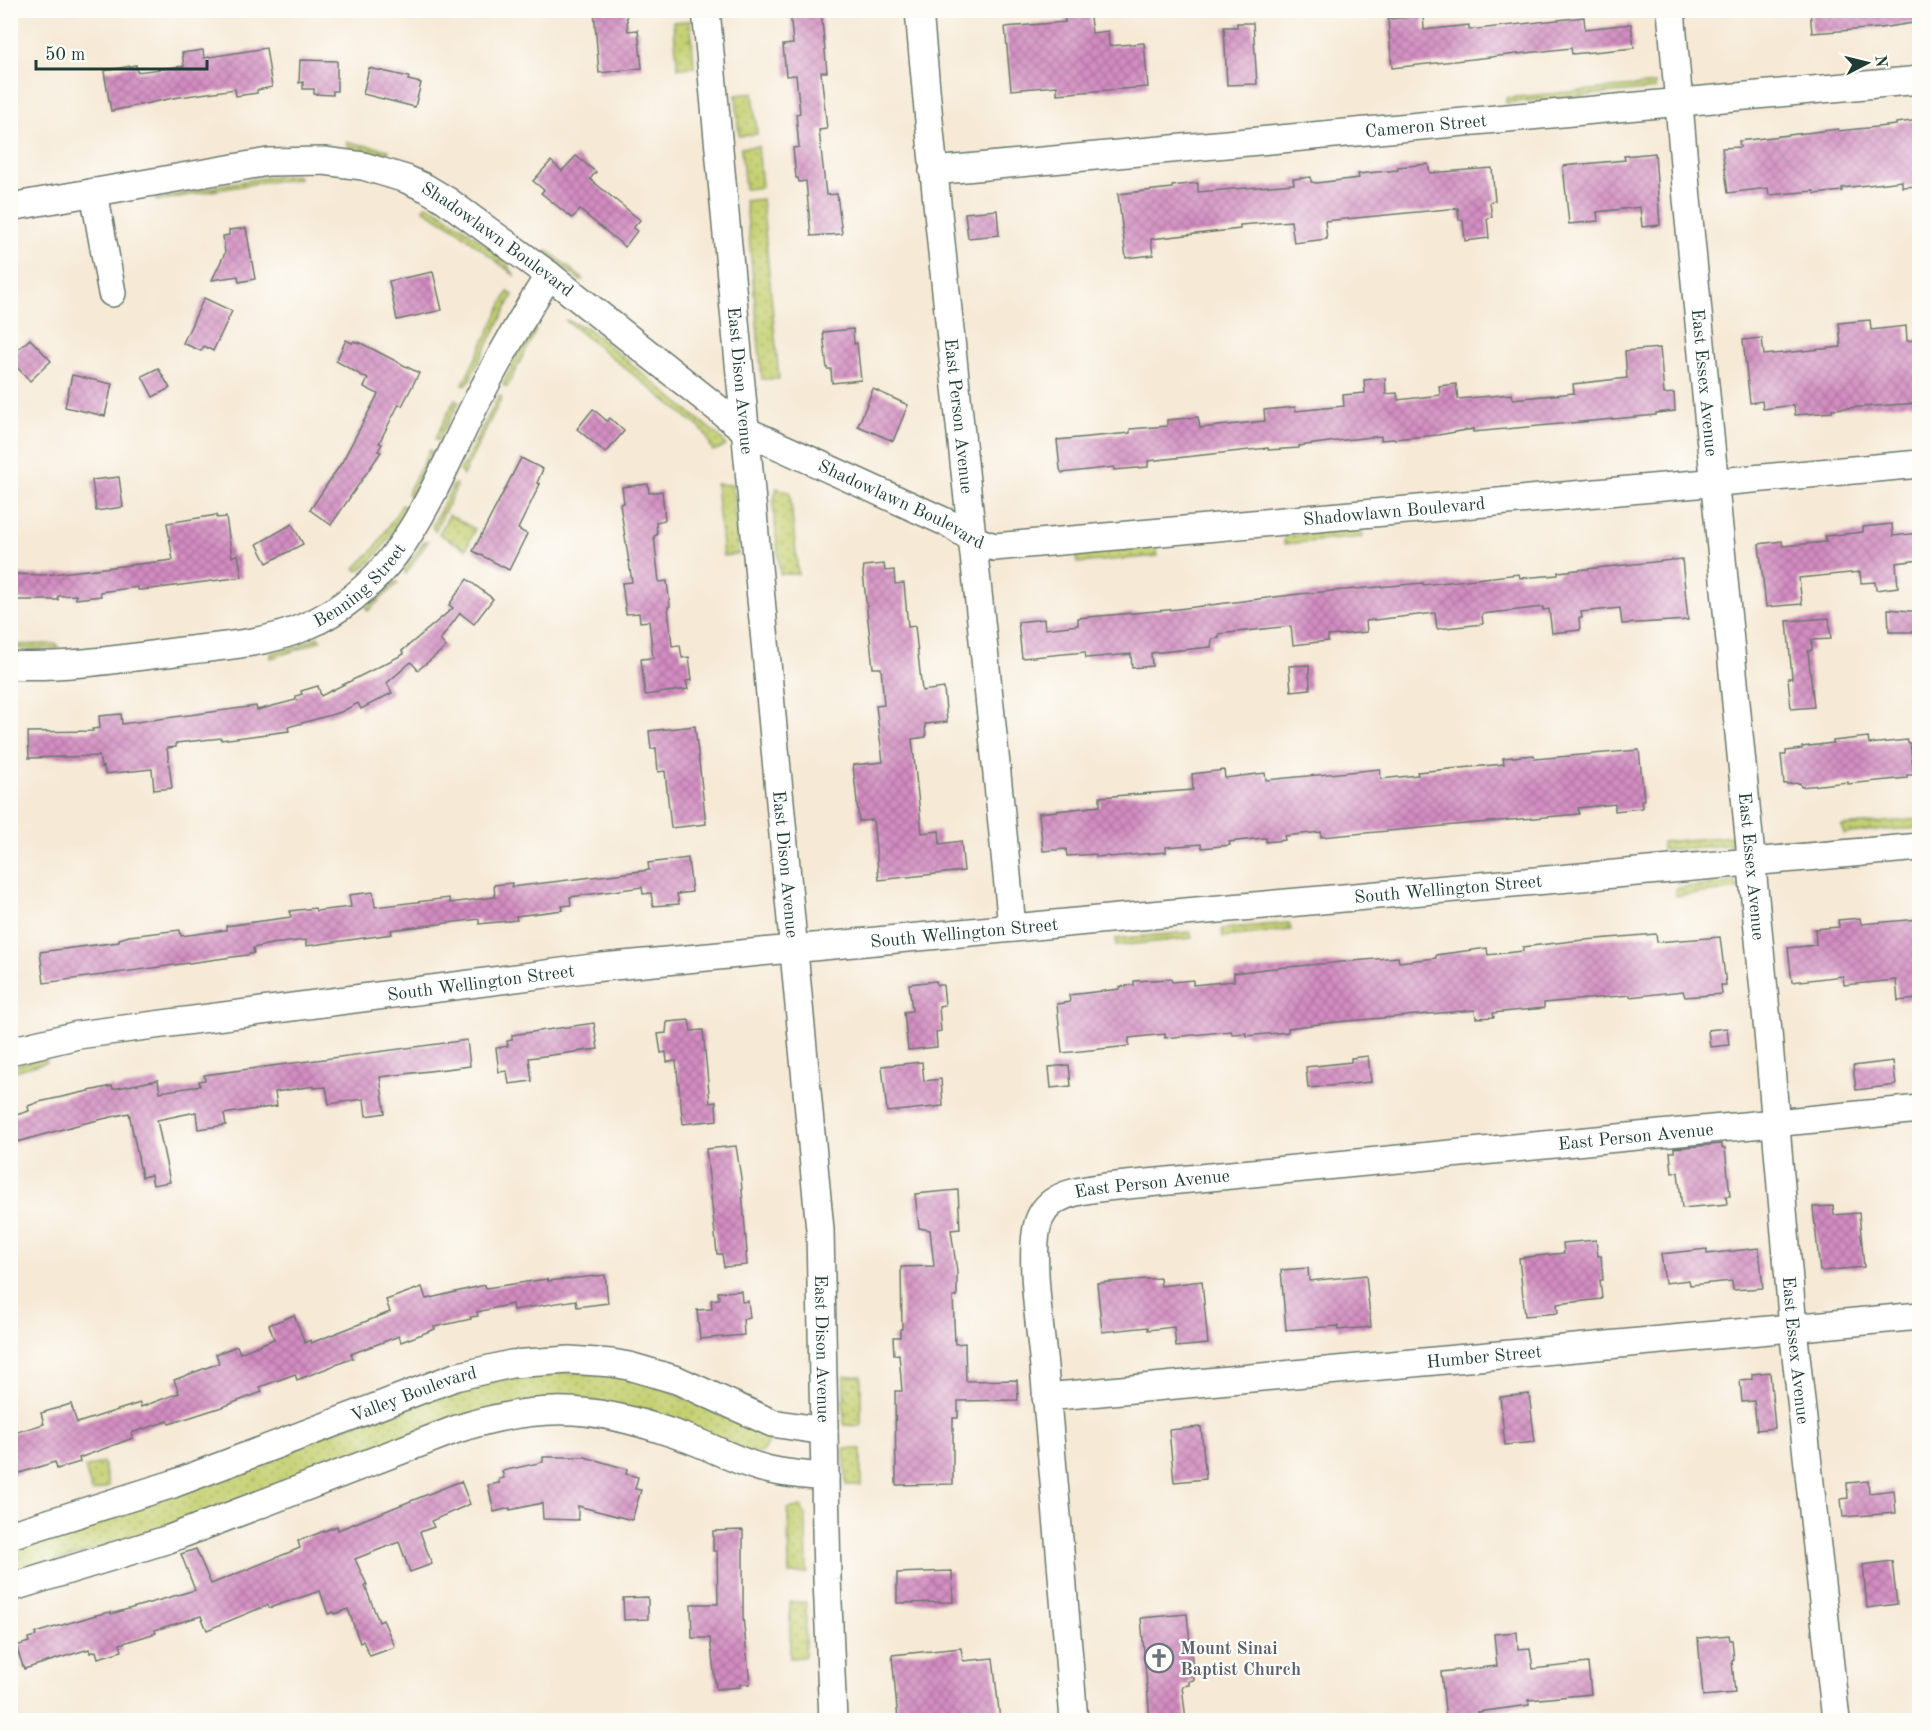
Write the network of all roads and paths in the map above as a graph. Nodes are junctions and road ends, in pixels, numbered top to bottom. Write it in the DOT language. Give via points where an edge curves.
graph roads {
  1 [pos="706,10"];
  2 [pos="920,10"];
  3 [pos="1671,10"];
  4 [pos="1920,80"];
  5 [pos="1679,101"];
  6 [pos="933,171"];
  7 [pos="94,192"];
  8 [pos="10,207"];
  9 [pos="549,275"];
  10 [pos="112,293"];
  11 [pos="746,431"];
  12 [pos="1920,464"];
  13 [pos="1716,483"];
  14 [pos="974,540"];
  15 [pos="10,665"];
  16 [pos="1920,847"];
  17 [pos="1752,863"];
  18 [pos="1012,928"];
  19 [pos="795,949"];
  20 [pos="10,1051"];
  21 [pos="1920,1108"];
  22 [pos="1776,1122"];
  23 [pos="1920,1316"];
  24 [pos="1793,1328"];
  25 [pos="1047,1397"];
  26 [pos="824,1431"];
  27 [pos="825,1478"];
  28 [pos="10,1535"];
  29 [pos="10,1588"];
  30 [pos="833,1720"];
  31 [pos="1074,1720"];
  32 [pos="1836,1720"];
  1 -- 11 [label="street, East Dison Avenue"];
  2 -- 6 [label="street, East Person Avenue"];
  3 -- 5 [label="street, East Essex Avenue"];
  4 -- 5 [label="street, Cameron Street"];
  5 -- 6 [label="street, Cameron Street"];
  5 -- 13 [label="street, East Essex Avenue"];
  6 -- 14 [label="street, East Person Avenue"];
  7 -- 8 [label="street, Shadowlawn Boulevard"];
  7 -- 9 [label="street, Shadowlawn Boulevard" via="268,162 324,161 363,166 406,179 436,194"];
  7 -- 10 [label="street"];
  9 -- 11 [label="street, Shadowlawn Boulevard"];
  9 -- 15 [label="street, Benning Street" via="477,399 415,526 387,565 351,599 304,627 260,640 65,665"];
  11 -- 14 [label="street, Shadowlawn Boulevard" via="950,524"];
  11 -- 19 [label="street, East Dison Avenue"];
  12 -- 13 [label="street, Shadowlawn Boulevard"];
  13 -- 14 [label="street, Shadowlawn Boulevard" via="993,547"];
  13 -- 17 [label="street, East Essex Avenue"];
  14 -- 18 [label="street, East Person Avenue"];
  16 -- 17 [label="street, South Wellington Street"];
  17 -- 18 [label="street, South Wellington Street"];
  17 -- 22 [label="street, East Essex Avenue"];
  18 -- 19 [label="street, South Wellington Street"];
  19 -- 20 [label="street, South Wellington Street" via="532,975 78,1035"];
  19 -- 26 [label="street, East Dison Avenue" via="820,1230"];
  21 -- 22 [label="street, East Person Avenue"];
  22 -- 24 [label="street, East Essex Avenue"];
  22 -- 25 [label="street, East Person Avenue" via="1118,1185 1067,1194 1050,1204 1036,1227 1036,1281"];
  23 -- 24 [label="street, Humber Street"];
  24 -- 25 [label="street, Humber Street"];
  24 -- 32 [label="street, East Essex Avenue"];
  25 -- 31 [label="street, East Person Avenue"];
  26 -- 27 [label="street, East Dison Avenue"];
  26 -- 28 [label="street, Valley Boulevard" via="772,1423 676,1380 629,1366 569,1360 495,1366 454,1377 173,1484"];
  27 -- 29 [label="street" via="765,1469 635,1420 586,1411 540,1410 457,1429 169,1539"];
  27 -- 30 [label="street, East Dison Avenue"];
}
